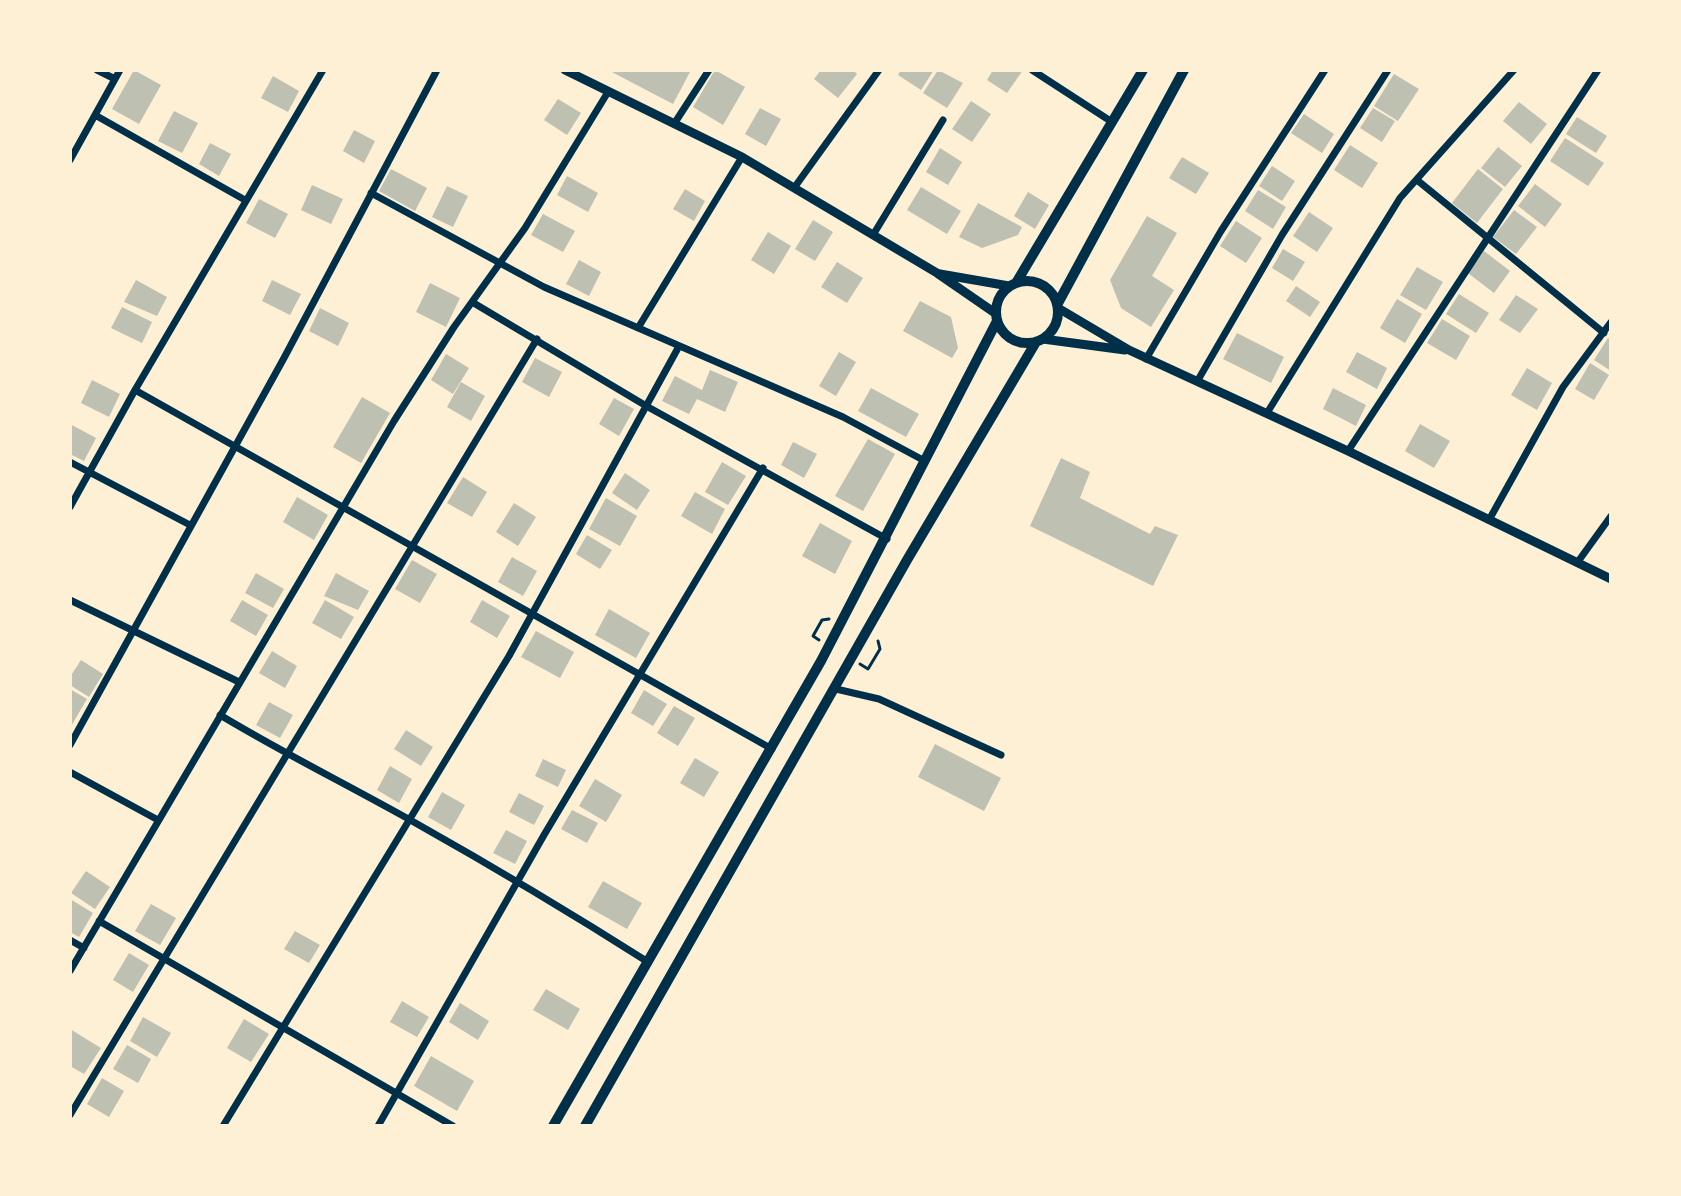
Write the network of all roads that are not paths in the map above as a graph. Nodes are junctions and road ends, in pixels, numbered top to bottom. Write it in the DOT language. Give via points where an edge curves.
graph roads {
  1 [pos="97,70"];
  2 [pos="120,70"];
  3 [pos="323,70"];
  4 [pos="437,70"];
  5 [pos="565,70"];
  6 [pos="709,70"];
  7 [pos="879,70"];
  8 [pos="1032,70"];
  9 [pos="1143,70"];
  10 [pos="1184,70"];
  11 [pos="1325,70"];
  12 [pos="1388,70"];
  13 [pos="1514,70"];
  14 [pos="1598,70"];
  15 [pos="115,79"];
  16 [pos="608,92"];
  17 [pos="95,115"];
  18 [pos="943,120"];
  19 [pos="1112,122"];
  20 [pos="674,124"];
  21 [pos="742,157"];
  22 [pos="70,160"];
  23 [pos="1417,180"];
  24 [pos="794,188"];
  25 [pos="371,193"];
  26 [pos="245,200"];
  27 [pos="873,235"];
  28 [pos="1487,237"];
  29 [pos="499,265"];
  30 [pos="937,273"];
  31 [pos="1012,284"];
  32 [pos="472,302"];
  33 [pos="1058,306"];
  34 [pos="996,317"];
  35 [pos="1611,322"];
  36 [pos="638,328"];
  37 [pos="1604,333"];
  38 [pos="537,339"];
  39 [pos="1039,341"];
  40 [pos="678,348"];
  41 [pos="1129,350"];
  42 [pos="1146,359"];
  43 [pos="1198,380"];
  44 [pos="135,390"];
  45 [pos="648,407"];
  46 [pos="1267,413"];
  47 [pos="232,445"];
  48 [pos="1348,451"];
  49 [pos="923,460"];
  50 [pos="70,462"];
  51 [pos="763,468"];
  52 [pos="89,471"];
  53 [pos="70,507"];
  54 [pos="344,510"];
  55 [pos="1611,516"];
  56 [pos="1489,520"];
  57 [pos="190,525"];
  58 [pos="887,539"];
  59 [pos="410,548"];
  60 [pos="1577,563"];
  61 [pos="1611,579"];
  62 [pos="70,600"];
  63 [pos="533,613"];
  64 [pos="133,629"];
  65 [pos="642,675"];
  66 [pos="239,682"];
  67 [pos="836,689"];
  68 [pos="220,715"];
  69 [pos="70,745"];
  70 [pos="772,749"];
  71 [pos="1001,755"];
  72 [pos="287,756"];
  73 [pos="70,772"];
  74 [pos="158,820"];
  75 [pos="410,820"];
  76 [pos="518,882"];
  77 [pos="99,921"];
  78 [pos="70,940"];
  79 [pos="84,948"];
  80 [pos="165,960"];
  81 [pos="648,962"];
  82 [pos="70,971"];
  83 [pos="285,1028"];
  84 [pos="398,1092"];
  85 [pos="70,1115"];
  86 [pos="223,1126"];
  87 [pos="378,1126"];
  88 [pos="453,1126"];
  89 [pos="553,1126"];
  90 [pos="585,1126"];
  1 -- 15 [label="street"];
  2 -- 15 [label="street"];
  3 -- 26 [label="street"];
  4 -- 25 [label="street"];
  5 -- 16 [label="street"];
  6 -- 20 [label="street"];
  7 -- 24 [label="street"];
  8 -- 19 [label="street"];
  9 -- 19 [label="main road"];
  10 -- 33 [label="main road"];
  11 -- 42 [label="street"];
  12 -- 43 [label="street" via="1282,235"];
  13 -- 23 [label="street"];
  14 -- 28 [label="street"];
  15 -- 17 [label="street"];
  16 -- 20 [label="street"];
  16 -- 29 [label="street"];
  17 -- 22 [label="street"];
  17 -- 26 [label="street"];
  18 -- 27 [label="street"];
  19 -- 31 [label="main road"];
  20 -- 21 [label="street"];
  21 -- 24 [label="street"];
  21 -- 36 [label="street"];
  23 -- 28 [label="street"];
  23 -- 46 [label="street" via="1400,198"];
  24 -- 27 [label="street"];
  25 -- 29 [label="street"];
  25 -- 47 [label="street"];
  26 -- 44 [label="street"];
  27 -- 30 [label="street"];
  28 -- 37 [label="street"];
  28 -- 48 [label="street"];
  29 -- 32 [label="street"];
  29 -- 36 [label="street"];
  30 -- 31 [label="street"];
  30 -- 34 [label="street"];
  31 -- 33 [label="main road" via="1042,285"];
  31 -- 34 [label="main road" via="999,298"];
  32 -- 38 [label="street"];
  32 -- 54 [label="street" via="394,421"];
  33 -- 39 [label="main road" via="1055,326"];
  33 -- 41 [label="street"];
  34 -- 39 [label="main road" via="1008,337"];
  34 -- 49 [label="main road"];
  35 -- 37 [label="street"];
  36 -- 40 [label="street"];
  37 -- 56 [label="street" via="1563,387"];
  38 -- 45 [label="street"];
  38 -- 59 [label="street"];
  39 -- 41 [label="street"];
  39 -- 67 [label="main road"];
  40 -- 45 [label="street"];
  40 -- 49 [label="street" via="843,417"];
  41 -- 42 [label="street"];
  42 -- 43 [label="street"];
  43 -- 46 [label="street"];
  44 -- 47 [label="street"];
  44 -- 52 [label="street"];
  45 -- 51 [label="street"];
  45 -- 63 [label="street"];
  46 -- 48 [label="street"];
  47 -- 54 [label="street"];
  47 -- 57 [label="street"];
  48 -- 56 [label="street"];
  49 -- 58 [label="main road"];
  50 -- 52 [label="street"];
  51 -- 58 [label="street"];
  51 -- 65 [label="street"];
  52 -- 53 [label="street"];
  52 -- 57 [label="street"];
  54 -- 59 [label="street"];
  54 -- 66 [label="street"];
  55 -- 60 [label="street"];
  56 -- 60 [label="street"];
  57 -- 64 [label="street"];
  58 -- 70 [label="main road"];
  59 -- 63 [label="street"];
  59 -- 72 [label="street"];
  60 -- 61 [label="street"];
  62 -- 64 [label="street"];
  63 -- 65 [label="street"];
  63 -- 75 [label="street"];
  64 -- 66 [label="street"];
  64 -- 69 [label="street"];
  65 -- 70 [label="street"];
  65 -- 76 [label="street"];
  66 -- 68 [label="street"];
  67 -- 71 [label="street" via="879,699"];
  67 -- 90 [label="main road"];
  68 -- 72 [label="street"];
  68 -- 74 [label="street"];
  70 -- 81 [label="main road"];
  72 -- 75 [label="street"];
  72 -- 80 [label="street"];
  73 -- 74 [label="street"];
  74 -- 77 [label="street"];
  75 -- 76 [label="street"];
  75 -- 83 [label="street"];
  76 -- 81 [label="street"];
  76 -- 84 [label="street"];
  77 -- 79 [label="street"];
  77 -- 80 [label="street"];
  78 -- 79 [label="street"];
  79 -- 82 [label="street"];
  80 -- 83 [label="street"];
  80 -- 85 [label="street"];
  81 -- 89 [label="main road"];
  83 -- 84 [label="street"];
  83 -- 86 [label="street"];
  84 -- 87 [label="street"];
  84 -- 88 [label="street"];
}
